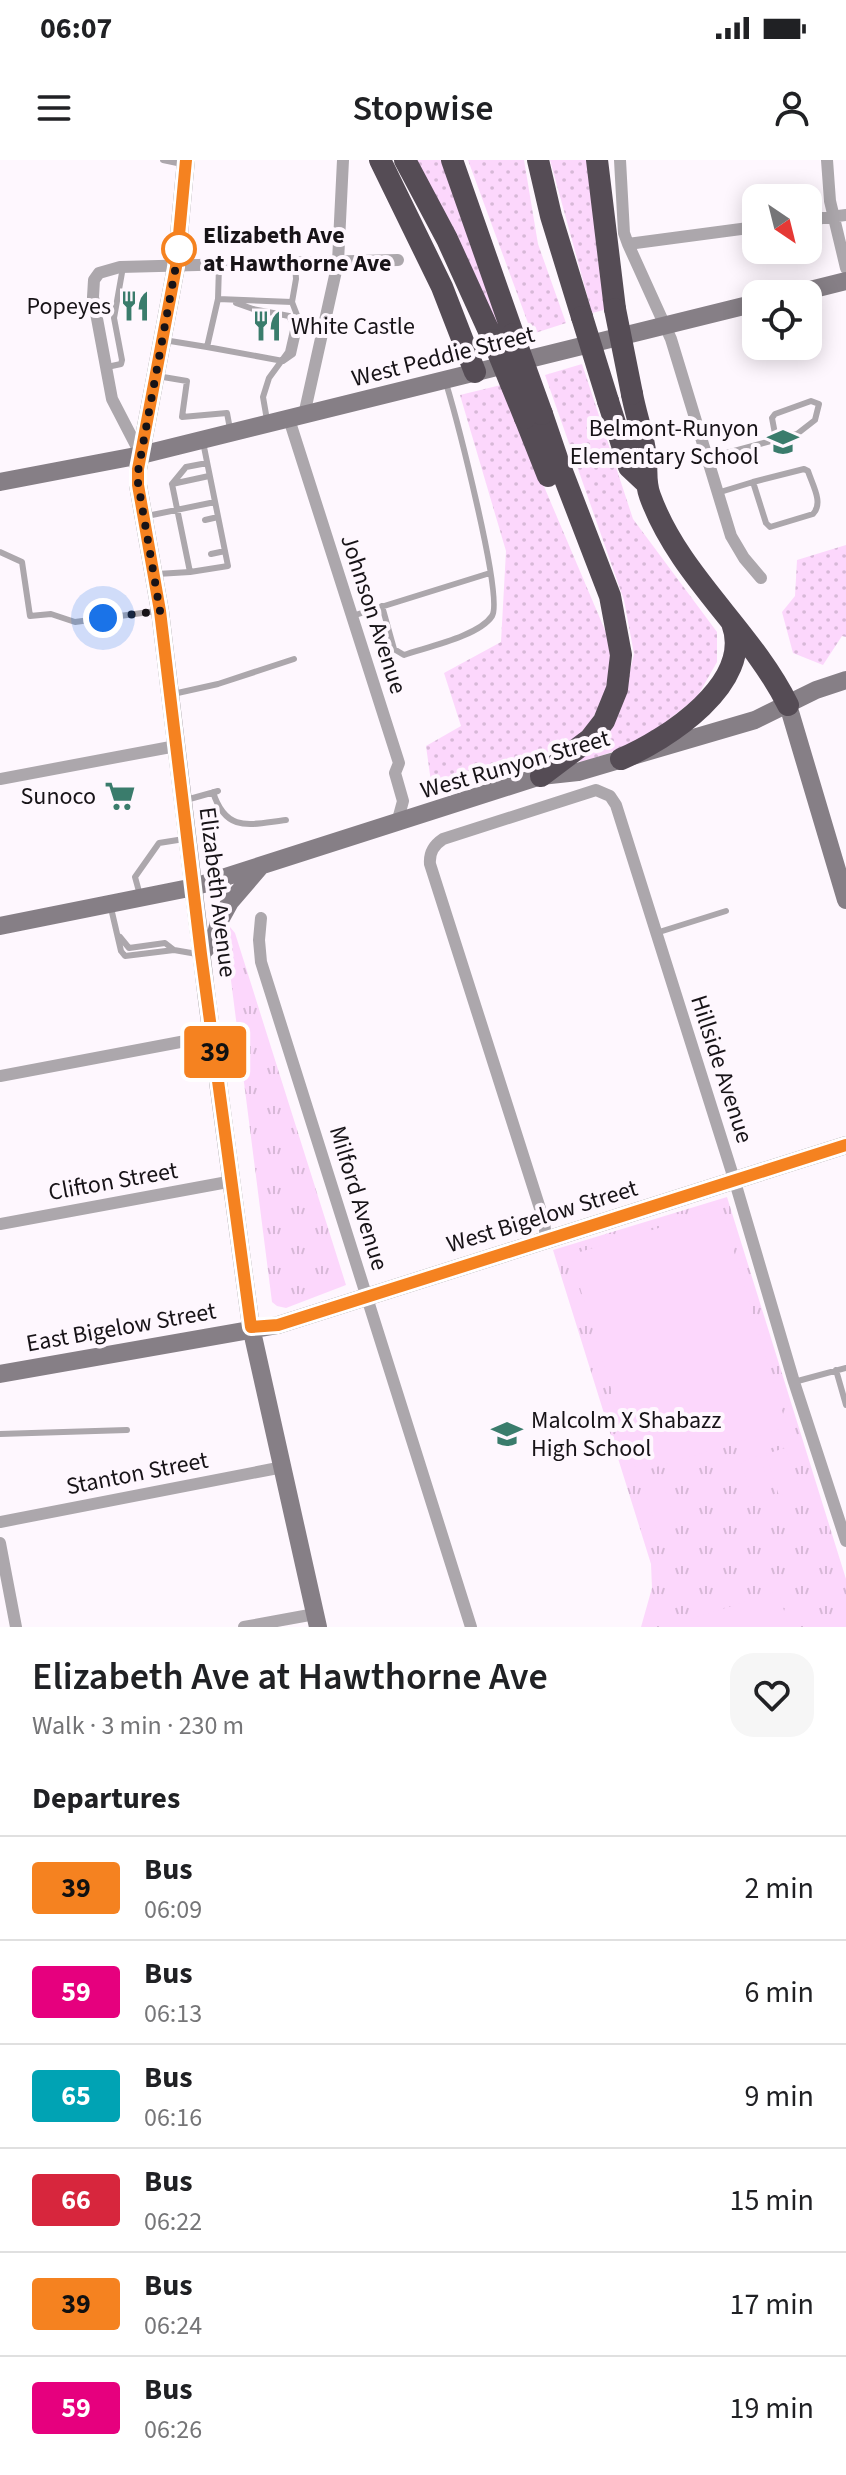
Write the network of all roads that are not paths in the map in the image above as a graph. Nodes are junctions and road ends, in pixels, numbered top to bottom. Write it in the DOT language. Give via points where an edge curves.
graph roads {
  1 [pos="163,160"];
  2 [pos="343,160"];
  3 [pos="380,160"];
  4 [pos="405,160"];
  5 [pos="452,160"];
  6 [pos="538,160"];
  7 [pos="597,160"];
  8 [pos="620,160"];
  9 [pos="827,160"];
  10 [pos="186,162"];
  11 [pos="840,216"];
  12 [pos="742,229"];
  13 [pos="628,244"];
  14 [pos="398,260"];
  15 [pos="338,262"];
  16 [pos="295,263"];
  17 [pos="219,266"];
  18 [pos="123,267"];
  19 [pos="176,267"];
  20 [pos="846,268"];
  21 [pos="846,281"];
  22 [pos="822,287"];
  23 [pos="218,299"];
  24 [pos="233,302"];
  25 [pos="292,302"];
  26 [pos="742,306"];
  27 [pos="664,326"];
  28 [pos="503,337"];
  29 [pos="164,340"];
  30 [pos="207,347"];
  31 [pos="283,361"];
  32 [pos="106,367"];
  33 [pos="475,372"];
  34 [pos="157,376"];
  35 [pos="445,380"];
  36 [pos="296,417"];
  37 [pos="268,424"];
  38 [pos="231,433"];
  39 [pos="776,439"];
  40 [pos="202,440"];
  41 [pos="141,455"];
  42 [pos="708,458"];
  43 [pos="207,463"];
  44 [pos="209,476"];
  45 [pos="0,482"];
  46 [pos="645,482"];
  47 [pos="753,482"];
  48 [pos="172,484"];
  49 [pos="717,493"];
  50 [pos="215,502"];
  51 [pos="177,510"];
  52 [pos="143,517"];
  53 [pos="218,517"];
  54 [pos="205,520"];
  55 [pos="225,551"];
  56 [pos="0,552"];
  57 [pos="211,554"];
  58 [pos="190,572"];
  59 [pos="490,573"];
  60 [pos="153,574"];
  61 [pos="761,578"];
  62 [pos="382,606"];
  63 [pos="160,611"];
  64 [pos="352,616"];
  65 [pos="731,622"];
  66 [pos="294,659"];
  67 [pos="846,680"];
  68 [pos="169,695"];
  69 [pos="788,705"];
  70 [pos="176,746"];
  71 [pos="621,759"];
  72 [pos="541,776"];
  73 [pos="0,779"];
  74 [pos="183,801"];
  75 [pos="286,820"];
  76 [pos="397,823"];
  77 [pos="187,838"];
  78 [pos="262,865"];
  79 [pos="194,887"];
  80 [pos="141,898"];
  81 [pos="846,900"];
  82 [pos="111,904"];
  83 [pos="726,911"];
  84 [pos="261,918"];
  85 [pos="0,926"];
  86 [pos="656,933"];
  87 [pos="201,954"];
  88 [pos="212,1036"];
  89 [pos="0,1076"];
  90 [pos="846,1145"];
  91 [pos="233,1181"];
  92 [pos="735,1182"];
  93 [pos="0,1224"];
  94 [pos="546,1239"];
  95 [pos="367,1297"];
  96 [pos="251,1327"];
  97 [pos="846,1368"];
  98 [pos="836,1370"];
  99 [pos="0,1374"];
  100 [pos="794,1382"];
  101 [pos="846,1405"];
  102 [pos="127,1430"];
  103 [pos="0,1434"];
  104 [pos="283,1467"];
  105 [pos="0,1522"];
  106 [pos="846,1541"];
  107 [pos="0,1543"];
  108 [pos="316,1620"];
  109 [pos="16,1627"];
  110 [pos="244,1627"];
  111 [pos="471,1627"];
  1 -- 10 [label="lane"];
  2 -- 15 [label="street"];
  3 -- 33 [label="highway" via="442,287"];
  4 -- 28 [label="highway"];
  5 -- 28 [label="highway"];
  6 -- 46 [label="highway, bridge" via="629,467"];
  7 -- 46 [label="highway, bridge" via="615,309 646,460"];
  8 -- 13 [label="street"];
  9 -- 11 [label="street"];
  10 -- 19 [label="main road, Elizabeth Avenue"];
  11 -- 20 [label="street"];
  12 -- 13 [label="street"];
  13 -- 27 [label="street"];
  14 -- 15 [label="street"];
  15 -- 16 [label="street"];
  15 -- 36 [label="street"];
  16 -- 17 [label="street"];
  16 -- 25 [label="lane"];
  17 -- 19 [label="street"];
  17 -- 23 [label="lane"];
  18 -- 19 [label="street"];
  18 -- 32 [label="lane" via="114,318 122,360"];
  18 -- 32 [label="street" via="99,273 93,286"];
  19 -- 29 [label="main road, Elizabeth Avenue"];
  21 -- 22 [label="main road"];
  23 -- 24 [label="lane"];
  23 -- 30 [label="lane"];
  24 -- 25 [label="lane"];
  24 -- 31 [label="lane" via="289,316 294,330"];
  25 -- 31 [label="lane" via="300,323 293,354"];
  26 -- 27 [label="main road, West Peddie Street"];
  27 -- 33 [label="main road, West Peddie Street"];
  27 -- 42 [label="street"];
  28 -- 72 [label="highway, bridge" via="610,596 621,655 614,700 604,721 590,739"];
  29 -- 30 [label="lane"];
  29 -- 34 [label="main road, Elizabeth Avenue"];
  30 -- 31 [label="lane"];
  31 -- 37 [label="lane" via="263,397"];
  32 -- 41 [label="street" via="112,399"];
  33 -- 35 [label="main road, West Peddie Street"];
  34 -- 38 [label="lane" via="187,381 182,417 227,413"];
  34 -- 41 [label="main road, Elizabeth Avenue"];
  35 -- 36 [label="main road, West Peddie Street"];
  35 -- 59 [label="lane"];
  36 -- 37 [label="main road, West Peddie Street"];
  36 -- 64 [label="street, Johnson Avenue"];
  37 -- 38 [label="main road, West Peddie Street"];
  38 -- 40 [label="main road, West Peddie Street"];
  39 -- 39 [label="lane" via="797,434 815,420 819,404 811,401 775,414"];
  39 -- 42 [label="lane"];
  40 -- 41 [label="main road, West Peddie Street"];
  40 -- 43 [label="lane"];
  41 -- 45 [label="main road, West Peddie Street"];
  41 -- 52 [label="main road, Elizabeth Avenue" via="137,477"];
  42 -- 49 [label="street"];
  43 -- 44 [label="lane"];
  43 -- 48 [label="lane" via="186,467"];
  44 -- 48 [label="lane"];
  44 -- 50 [label="lane"];
  46 -- 65 [label="highway" via="676,547"];
  47 -- 47 [label="lane" via="770,527 817,509 804,469"];
  47 -- 49 [label="lane"];
  48 -- 51 [label="lane"];
  49 -- 61 [label="street" via="737,547"];
  50 -- 51 [label="lane"];
  50 -- 53 [label="lane"];
  51 -- 52 [label="lane"];
  51 -- 58 [label="lane"];
  52 -- 60 [label="main road, Elizabeth Avenue"];
  53 -- 54 [label="lane"];
  53 -- 55 [label="lane"];
  55 -- 57 [label="lane"];
  55 -- 58 [label="lane" via="228,566"];
  56 -- 63 [label="lane" via="22,562 30,616 51,614 75,622"];
  58 -- 60 [label="lane"];
  59 -- 62 [label="lane"];
  59 -- 62 [label="lane" via="492,617 466,634 404,655 394,649"];
  60 -- 63 [label="main road, Elizabeth Avenue"];
  62 -- 64 [label="lane"];
  63 -- 68 [label="main road, Elizabeth Avenue"];
  64 -- 76 [label="street, Johnson Avenue" via="399,763 395,773 403,801"];
  65 -- 69 [label="highway"];
  65 -- 71 [label="highway" via="734,658 712,695 671,733"];
  66 -- 68 [label="lane"];
  67 -- 69 [label="main road, West Runyon Street"];
  68 -- 70 [label="main road, Elizabeth Avenue"];
  69 -- 71 [label="main road, West Runyon Street" via="755,720"];
  69 -- 81 [label="main road"];
  70 -- 73 [label="street"];
  70 -- 74 [label="main road, Elizabeth Avenue"];
  71 -- 72 [label="main road, West Runyon Street"];
  72 -- 76 [label="main road, West Runyon Street"];
  74 -- 75 [label="lane" via="216,792 229,819 244,825"];
  74 -- 77 [label="main road, Elizabeth Avenue"];
  76 -- 78 [label="main road, West Runyon Street"];
  77 -- 79 [label="main road, Elizabeth Avenue"];
  77 -- 80 [label="lane" via="159,843 135,877"];
  78 -- 79 [label="main road, West Runyon Street"];
  78 -- 87 [label="main road" via="230,902 215,938"];
  79 -- 80 [label="main road, West Runyon Street"];
  79 -- 87 [label="main road, Elizabeth Avenue"];
  80 -- 82 [label="main road, West Runyon Street"];
  82 -- 85 [label="main road, West Runyon Street"];
  82 -- 87 [label="lane" via="125,956 174,950"];
  83 -- 86 [label="lane"];
  84 -- 95 [label="street, Milford Avenue" via="261,962"];
  86 -- 92 [label="street, Hillside Avenue"];
  86 -- 94 [label="street, Hillside Avenue" via="616,805 605,793 591,791 443,839 431,851 430,864"];
  87 -- 88 [label="main road, Elizabeth Avenue"];
  88 -- 89 [label="street"];
  88 -- 91 [label="main road, Elizabeth Avenue"];
  90 -- 92 [label="main road, West Bigelow Street"];
  91 -- 93 [label="street, Clifton Street"];
  91 -- 96 [label="main road, Elizabeth Avenue"];
  92 -- 94 [label="main road, West Bigelow Street"];
  92 -- 100 [label="street, Hillside Avenue"];
  94 -- 95 [label="main road, West Bigelow Street"];
  95 -- 96 [label="main road, West Bigelow Street" via="278,1325"];
  95 -- 111 [label="street, Milford Avenue"];
  96 -- 99 [label="main road, East Bigelow Street"];
  96 -- 104 [label="main road, Elizabeth Avenue"];
  97 -- 98 [label="lane"];
  98 -- 100 [label="lane"];
  98 -- 101 [label="lane"];
  100 -- 106 [label="street, Hillside Avenue"];
  102 -- 103 [label="lane"];
  104 -- 105 [label="street, Stanton Street"];
  104 -- 108 [label="main road, Elizabeth Avenue"];
  107 -- 109 [label="street"];
  108 -- 110 [label="street"];
}
